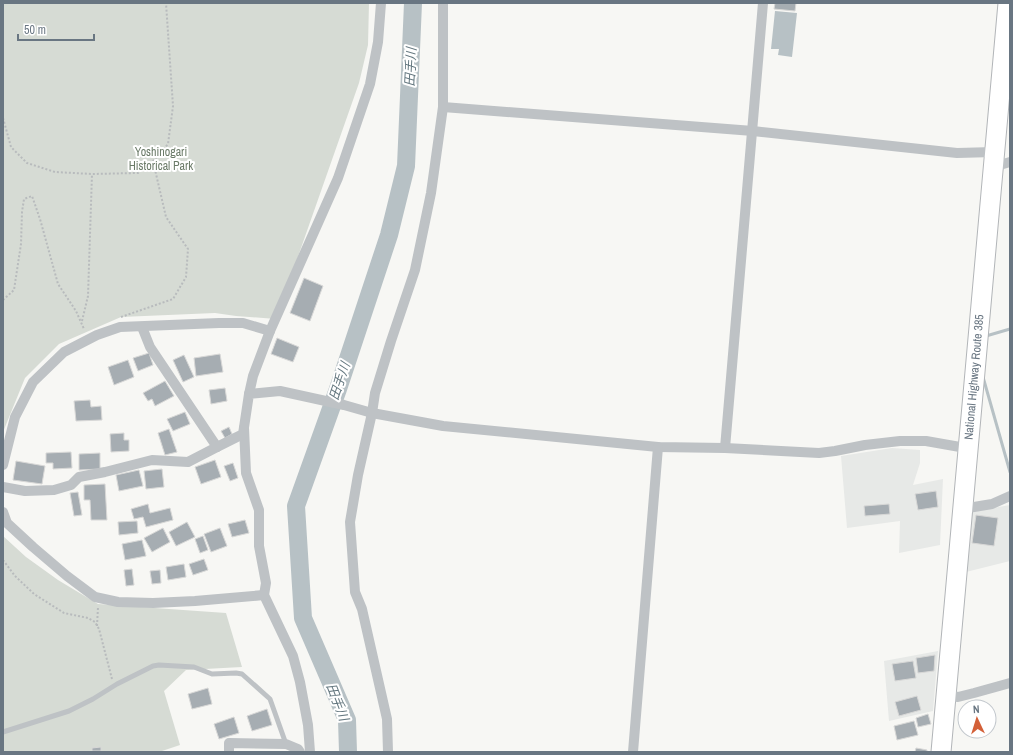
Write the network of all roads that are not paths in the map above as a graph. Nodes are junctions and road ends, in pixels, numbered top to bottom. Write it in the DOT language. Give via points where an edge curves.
graph roads {
  1 [pos="381,3"];
  2 [pos="443,3"];
  3 [pos="764,3"];
  4 [pos="1008,3"];
  5 [pos="443,107"];
  6 [pos="753,132"];
  7 [pos="999,160"];
  8 [pos="142,327"];
  9 [pos="270,331"];
  10 [pos="249,394"];
  11 [pos="372,413"];
  12 [pos="244,428"];
  13 [pos="968,444"];
  14 [pos="217,447"];
  15 [pos="658,447"];
  16 [pos="725,448"];
  17 [pos="3,464"];
  18 [pos="3,487"];
  19 [pos="1010,496"];
  20 [pos="962,509"];
  21 [pos="3,512"];
  22 [pos="264,595"];
  23 [pos="1010,683"];
  24 [pos="946,696"];
  25 [pos="3,732"];
  26 [pos="286,744"];
  27 [pos="229,752"];
  28 [pos="300,752"];
  29 [pos="310,752"];
  30 [pos="388,752"];
  31 [pos="633,752"];
  32 [pos="941,752"];
  1 -- 9 [label="street" via="378,42 370,84 338,178"];
  2 -- 5 [label="street"];
  3 -- 6 [label="street"];
  4 -- 7 [label="highway, National Highway Route 385"];
  5 -- 6 [label="street"];
  5 -- 11 [label="street" via="431,193 415,270 375,393"];
  6 -- 7 [label="street" via="957,153"];
  6 -- 16 [label="street"];
  7 -- 13 [label="highway, National Highway Route 385"];
  8 -- 9 [label="street" via="243,323"];
  8 -- 14 [label="street" via="150,347"];
  8 -- 17 [label="street" via="120,328 97,335 64,352 33,382 15,417"];
  9 -- 10 [label="street"];
  10 -- 11 [label="street" via="280,391"];
  10 -- 12 [label="street"];
  11 -- 15 [label="street" via="443,426"];
  11 -- 30 [label="street" via="350,522 356,592 387,719"];
  12 -- 14 [label="street" via="243,434"];
  12 -- 22 [label="street" via="246,473 259,510 259,546 266,582"];
  13 -- 16 [label="street" via="960,447 926,441 900,441 819,453"];
  13 -- 20 [label="highway, National Highway Route 385"];
  14 -- 18 [label="street" via="188,462 152,460 79,477 71,485 54,490 25,491"];
  15 -- 16 [label="street"];
  15 -- 31 [label="street"];
  19 -- 20 [label="street" via="992,504"];
  20 -- 24 [label="highway, National Highway Route 385"];
  21 -- 22 [label="street" via="7,523 33,548 99,598 118,602 153,603"];
  22 -- 29 [label="street" via="293,656 308,725"];
  23 -- 24 [label="street" via="974,694"];
  24 -- 32 [label="highway, National Highway Route 385"];
  25 -- 26 [label="lane" via="69,711 113,686 159,665 194,668 212,674 242,674 270,699"];
  26 -- 27 [label="street" via="228,743"];
  26 -- 28 [label="street"];
}
